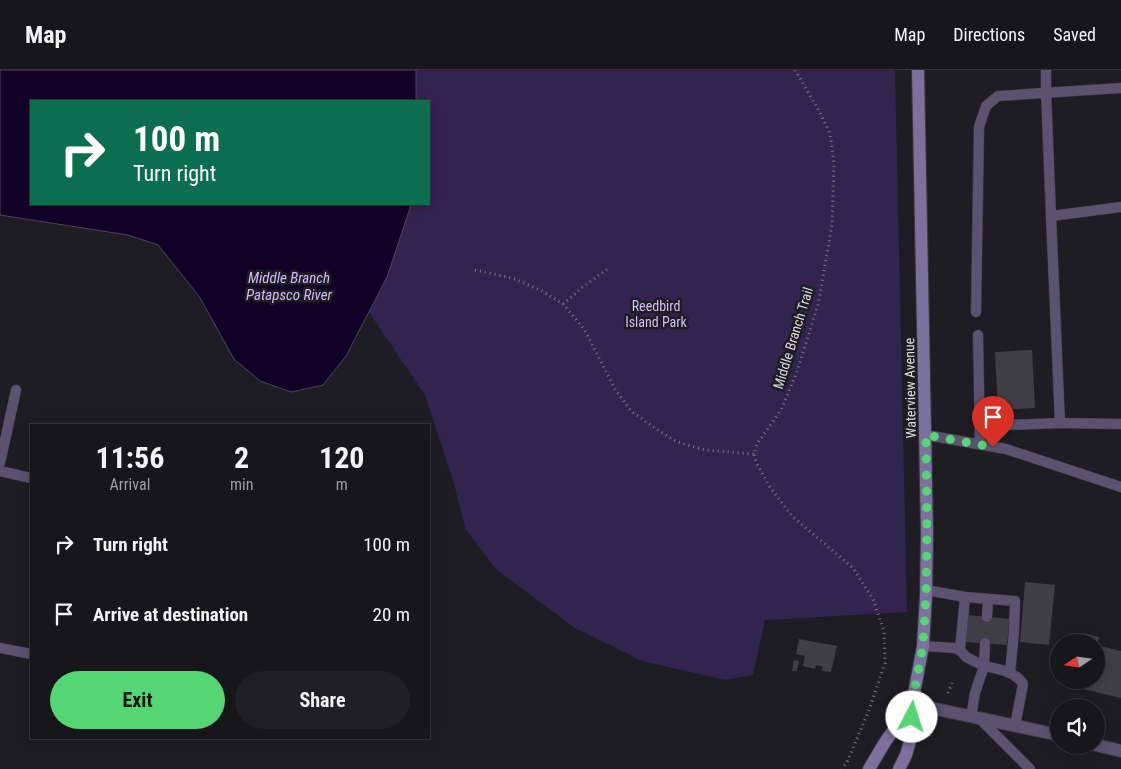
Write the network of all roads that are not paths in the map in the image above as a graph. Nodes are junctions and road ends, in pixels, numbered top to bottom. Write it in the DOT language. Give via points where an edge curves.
graph roads {
  1 [pos="918,70"];
  2 [pos="1046,70"];
  3 [pos="1121,88"];
  4 [pos="1046,92"];
  5 [pos="1121,207"];
  6 [pos="1051,216"];
  7 [pos="976,312"];
  8 [pos="978,335"];
  9 [pos="16,390"];
  10 [pos="1060,423"];
  11 [pos="1121,424"];
  12 [pos="980,426"];
  13 [pos="926,435"];
  14 [pos="980,444"];
  15 [pos="0,463"];
  16 [pos="0,471"];
  17 [pos="30,478"];
  18 [pos="1121,487"];
  19 [pos="926,590"];
  20 [pos="965,597"];
  21 [pos="988,599"];
  22 [pos="987,617"];
  23 [pos="985,643"];
  24 [pos="923,646"];
  25 [pos="0,648"];
  26 [pos="960,650"];
  27 [pos="30,654"];
  28 [pos="984,666"];
  29 [pos="1010,673"];
  30 [pos="912,704"];
  31 [pos="976,718"];
  32 [pos="1016,726"];
  33 [pos="1050,734"];
  34 [pos="1105,748"];
  35 [pos="1121,752"];
  36 [pos="869,769"];
  37 [pos="899,769"];
  38 [pos="1030,769"];
  1 -- 13 [label="main road, Waterview Avenue"];
  2 -- 4 [label="lane"];
  3 -- 4 [label="lane"];
  4 -- 6 [label="lane"];
  4 -- 7 [label="lane" via="998,96 986,106 979,127"];
  5 -- 6 [label="lane"];
  6 -- 10 [label="lane"];
  8 -- 12 [label="lane"];
  9 -- 15 [label="lane"];
  10 -- 11 [label="lane"];
  10 -- 12 [label="lane"];
  12 -- 14 [label="lane"];
  13 -- 14 [label="lane"];
  13 -- 19 [label="main road, Waterview Avenue"];
  14 -- 18 [label="lane" via="1006,449"];
  16 -- 17 [label="lane"];
  19 -- 20 [label="lane"];
  19 -- 24 [label="main road, Waterview Avenue"];
  20 -- 21 [label="lane"];
  20 -- 26 [label="lane"];
  21 -- 22 [label="lane"];
  21 -- 29 [label="lane" via="1015,601"];
  23 -- 28 [label="lane"];
  24 -- 26 [label="lane"];
  24 -- 30 [label="main road, Waterview Avenue"];
  25 -- 27 [label="lane"];
  26 -- 28 [label="lane"];
  28 -- 29 [label="lane"];
  28 -- 31 [label="lane" via="976,693"];
  29 -- 32 [label="lane" via="1023,684"];
  30 -- 31 [label="street"];
  30 -- 36 [label="main road, Waterview Avenue"];
  30 -- 37 [label="main road, Waterview Avenue" via="912,730"];
  31 -- 32 [label="street"];
  31 -- 38 [label="lane"];
  32 -- 33 [label="street"];
  34 -- 35 [label="street"];
}
